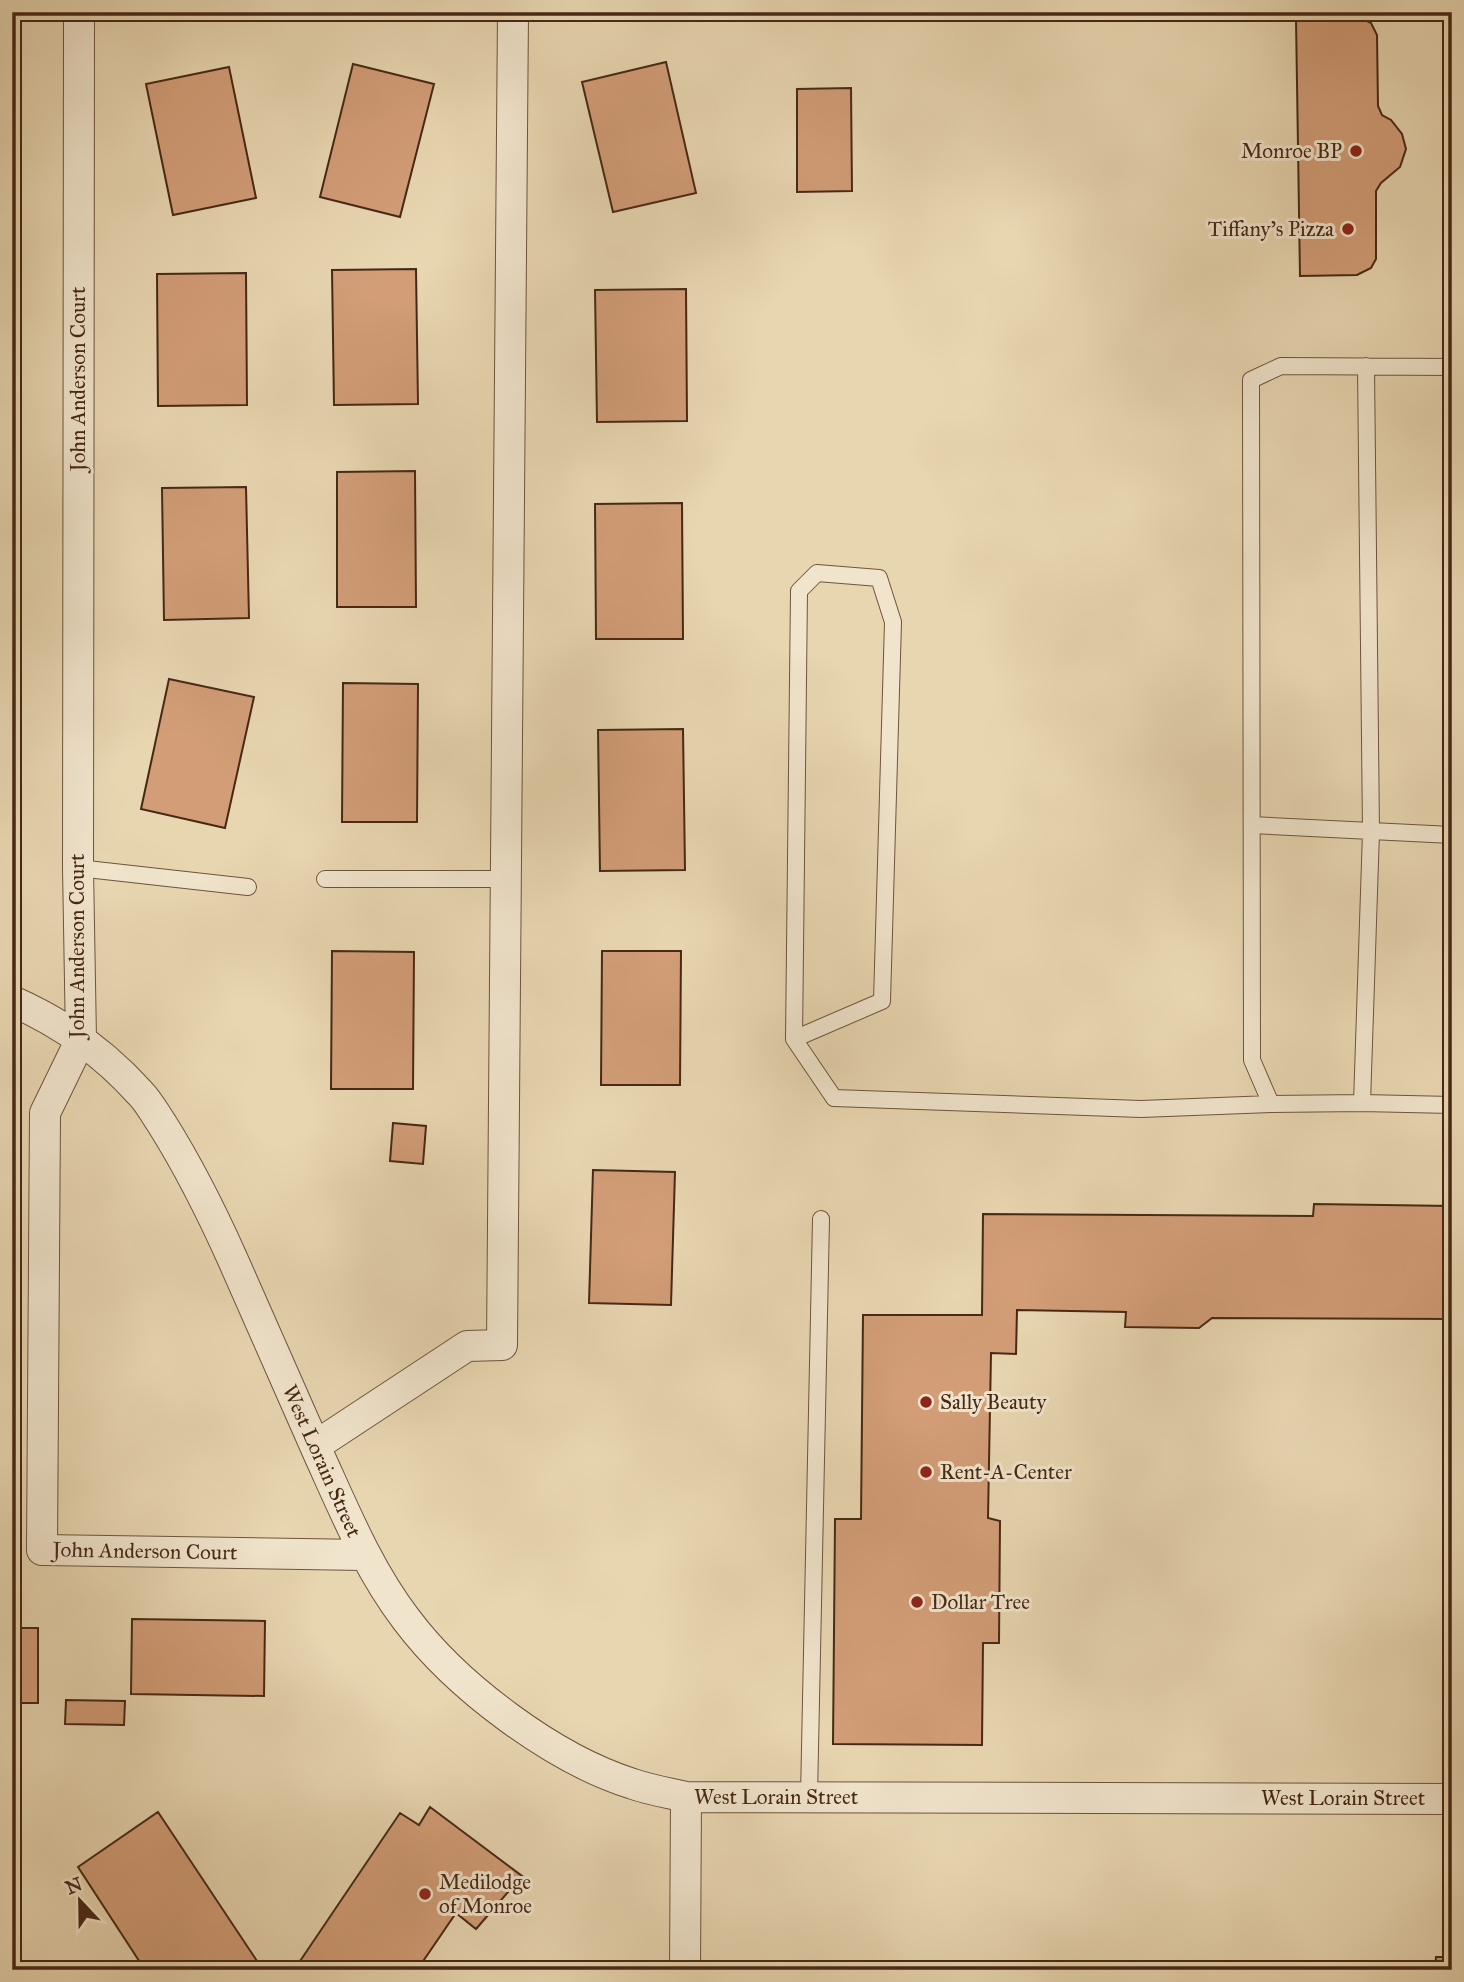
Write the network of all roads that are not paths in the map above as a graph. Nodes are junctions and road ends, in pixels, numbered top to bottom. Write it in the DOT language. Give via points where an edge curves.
graph roads {
  1 [pos="79,12"];
  2 [pos="513,12"];
  3 [pos="1366,366"];
  4 [pos="1452,367"];
  5 [pos="1252,825"];
  6 [pos="1371,832"];
  7 [pos="1452,835"];
  8 [pos="78,868"];
  9 [pos="326,879"];
  10 [pos="506,879"];
  11 [pos="247,887"];
  12 [pos="12,1001"];
  13 [pos="80,1039"];
  14 [pos="794,1039"];
  15 [pos="1362,1103"];
  16 [pos="1270,1104"];
  17 [pos="1452,1105"];
  18 [pos="821,1219"];
  19 [pos="316,1446"];
  20 [pos="364,1555"];
  21 [pos="687,1797"];
  22 [pos="809,1797"];
  23 [pos="1452,1798"];
  24 [pos="685,1970"];
  1 -- 8 [label="street, John Anderson Court"];
  2 -- 10 [label="street"];
  3 -- 4 [label="lane"];
  3 -- 5 [label="lane" via="1281,366 1251,380"];
  3 -- 6 [label="lane"];
  5 -- 6 [label="lane"];
  5 -- 16 [label="lane" via="1252,1060"];
  6 -- 7 [label="lane"];
  6 -- 15 [label="lane"];
  8 -- 11 [label="lane"];
  8 -- 13 [label="street, John Anderson Court"];
  9 -- 10 [label="lane"];
  10 -- 19 [label="street" via="502,1345 467,1346"];
  12 -- 13 [label="street, West Lorain Street"];
  13 -- 19 [label="street, West Lorain Street" via="142,1094 174,1144 228,1248"];
  13 -- 20 [label="street, John Anderson Court" via="45,1113 43,1550"];
  14 -- 14 [label="lane" via="799,591 817,573 879,578 893,622 882,1001"];
  14 -- 16 [label="lane" via="834,1098 1140,1110"];
  15 -- 16 [label="lane"];
  15 -- 17 [label="lane"];
  18 -- 22 [label="lane"];
  19 -- 20 [label="street, West Lorain Street"];
  20 -- 21 [label="street, West Lorain Street" via="405,1619 446,1666 486,1701 584,1764 633,1784"];
  21 -- 22 [label="street, West Lorain Street"];
  21 -- 24 [label="street"];
  22 -- 23 [label="street, West Lorain Street"];
}
